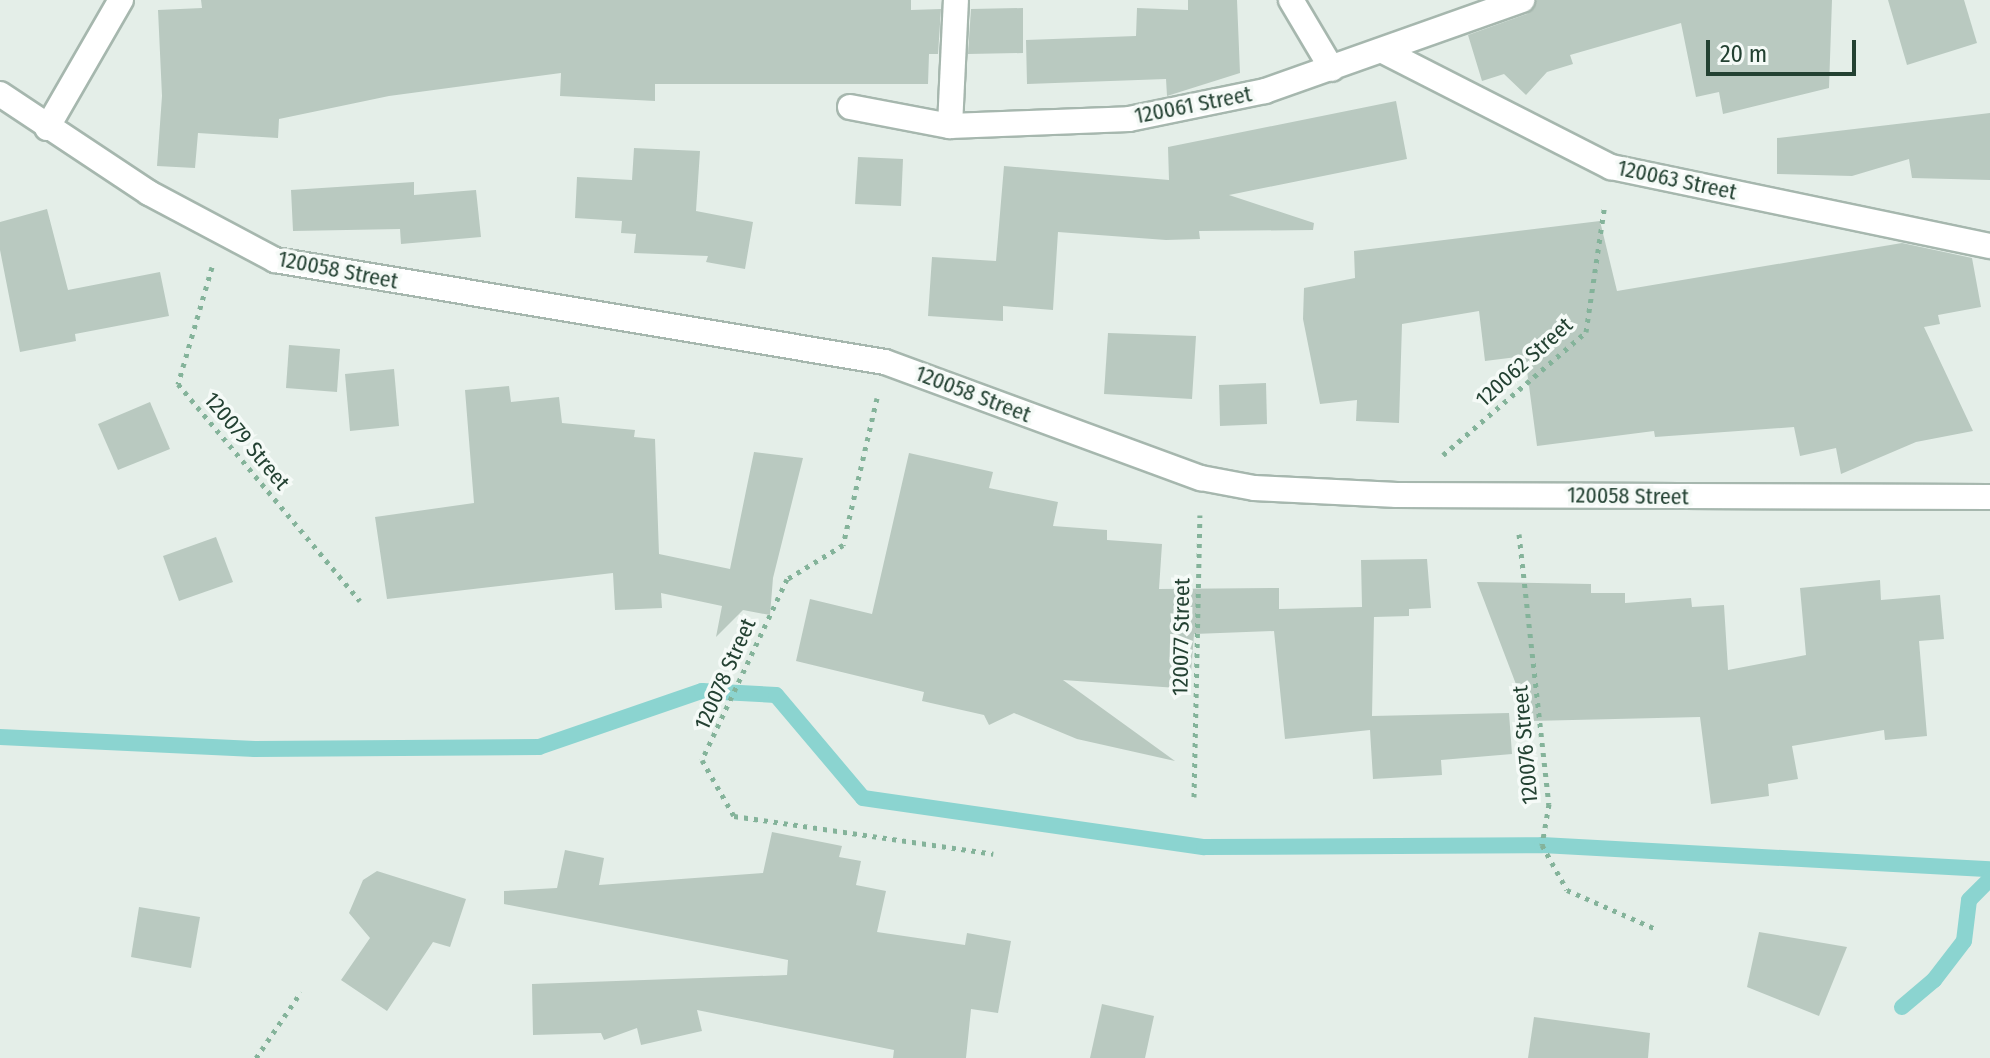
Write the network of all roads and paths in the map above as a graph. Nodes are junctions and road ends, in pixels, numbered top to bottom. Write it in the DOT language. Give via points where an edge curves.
graph roads {
  1 [pos="121,0"];
  2 [pos="956,0"];
  3 [pos="1291,0"];
  4 [pos="1522,0"];
  5 [pos="1385,52"];
  6 [pos="1332,69"];
  7 [pos="0,94"];
  8 [pos="850,107"];
  9 [pos="950,126"];
  10 [pos="47,128"];
  11 [pos="1611,167"];
  12 [pos="221,235"];
  13 [pos="1990,246"];
  14 [pos="885,362"];
  15 [pos="1201,478"];
  16 [pos="1514,493"];
  17 [pos="1397,495"];
  18 [pos="1990,497"];
  19 [pos="360,601"];
  20 [pos="1194,797"];
  21 [pos="993,854"];
  22 [pos="1658,930"];
  23 [pos="301,992"];
  24 [pos="256,1058"];
  1 -- 10 [label="street"];
  2 -- 9 [label="street"];
  3 -- 6 [label="street"];
  4 -- 5 [label="street, 120061 Street"];
  5 -- 6 [label="street, 120061 Street"];
  5 -- 11 [label="street, 120063 Street"];
  6 -- 9 [label="street, 120061 Street" via="1265,91 1129,119"];
  7 -- 10 [label="street, 120058 Street"];
  8 -- 9 [label="street, 120061 Street"];
  10 -- 12 [label="street, 120058 Street"];
  11 -- 13 [label="street, 120063 Street"];
  11 -- 17 [label="path, 120062 Street" via="1586,332"];
  12 -- 14 [label="street, 120058 Street" via="275,260 346,274"];
  12 -- 19 [label="path, 120079 Street" via="178,384"];
  14 -- 15 [label="street, 120058 Street"];
  14 -- 21 [label="path, 120078 Street" via="843,545 787,579 702,760 734,816"];
  15 -- 17 [label="street, 120058 Street" via="1254,488"];
  15 -- 20 [label="path, 120077 Street"];
  16 -- 17 [label="street, 120058 Street"];
  16 -- 18 [label="street, 120058 Street"];
  16 -- 22 [label="path, 120076 Street" via="1549,804 1542,845 1567,890"];
  23 -- 24 [label="path"];
}
